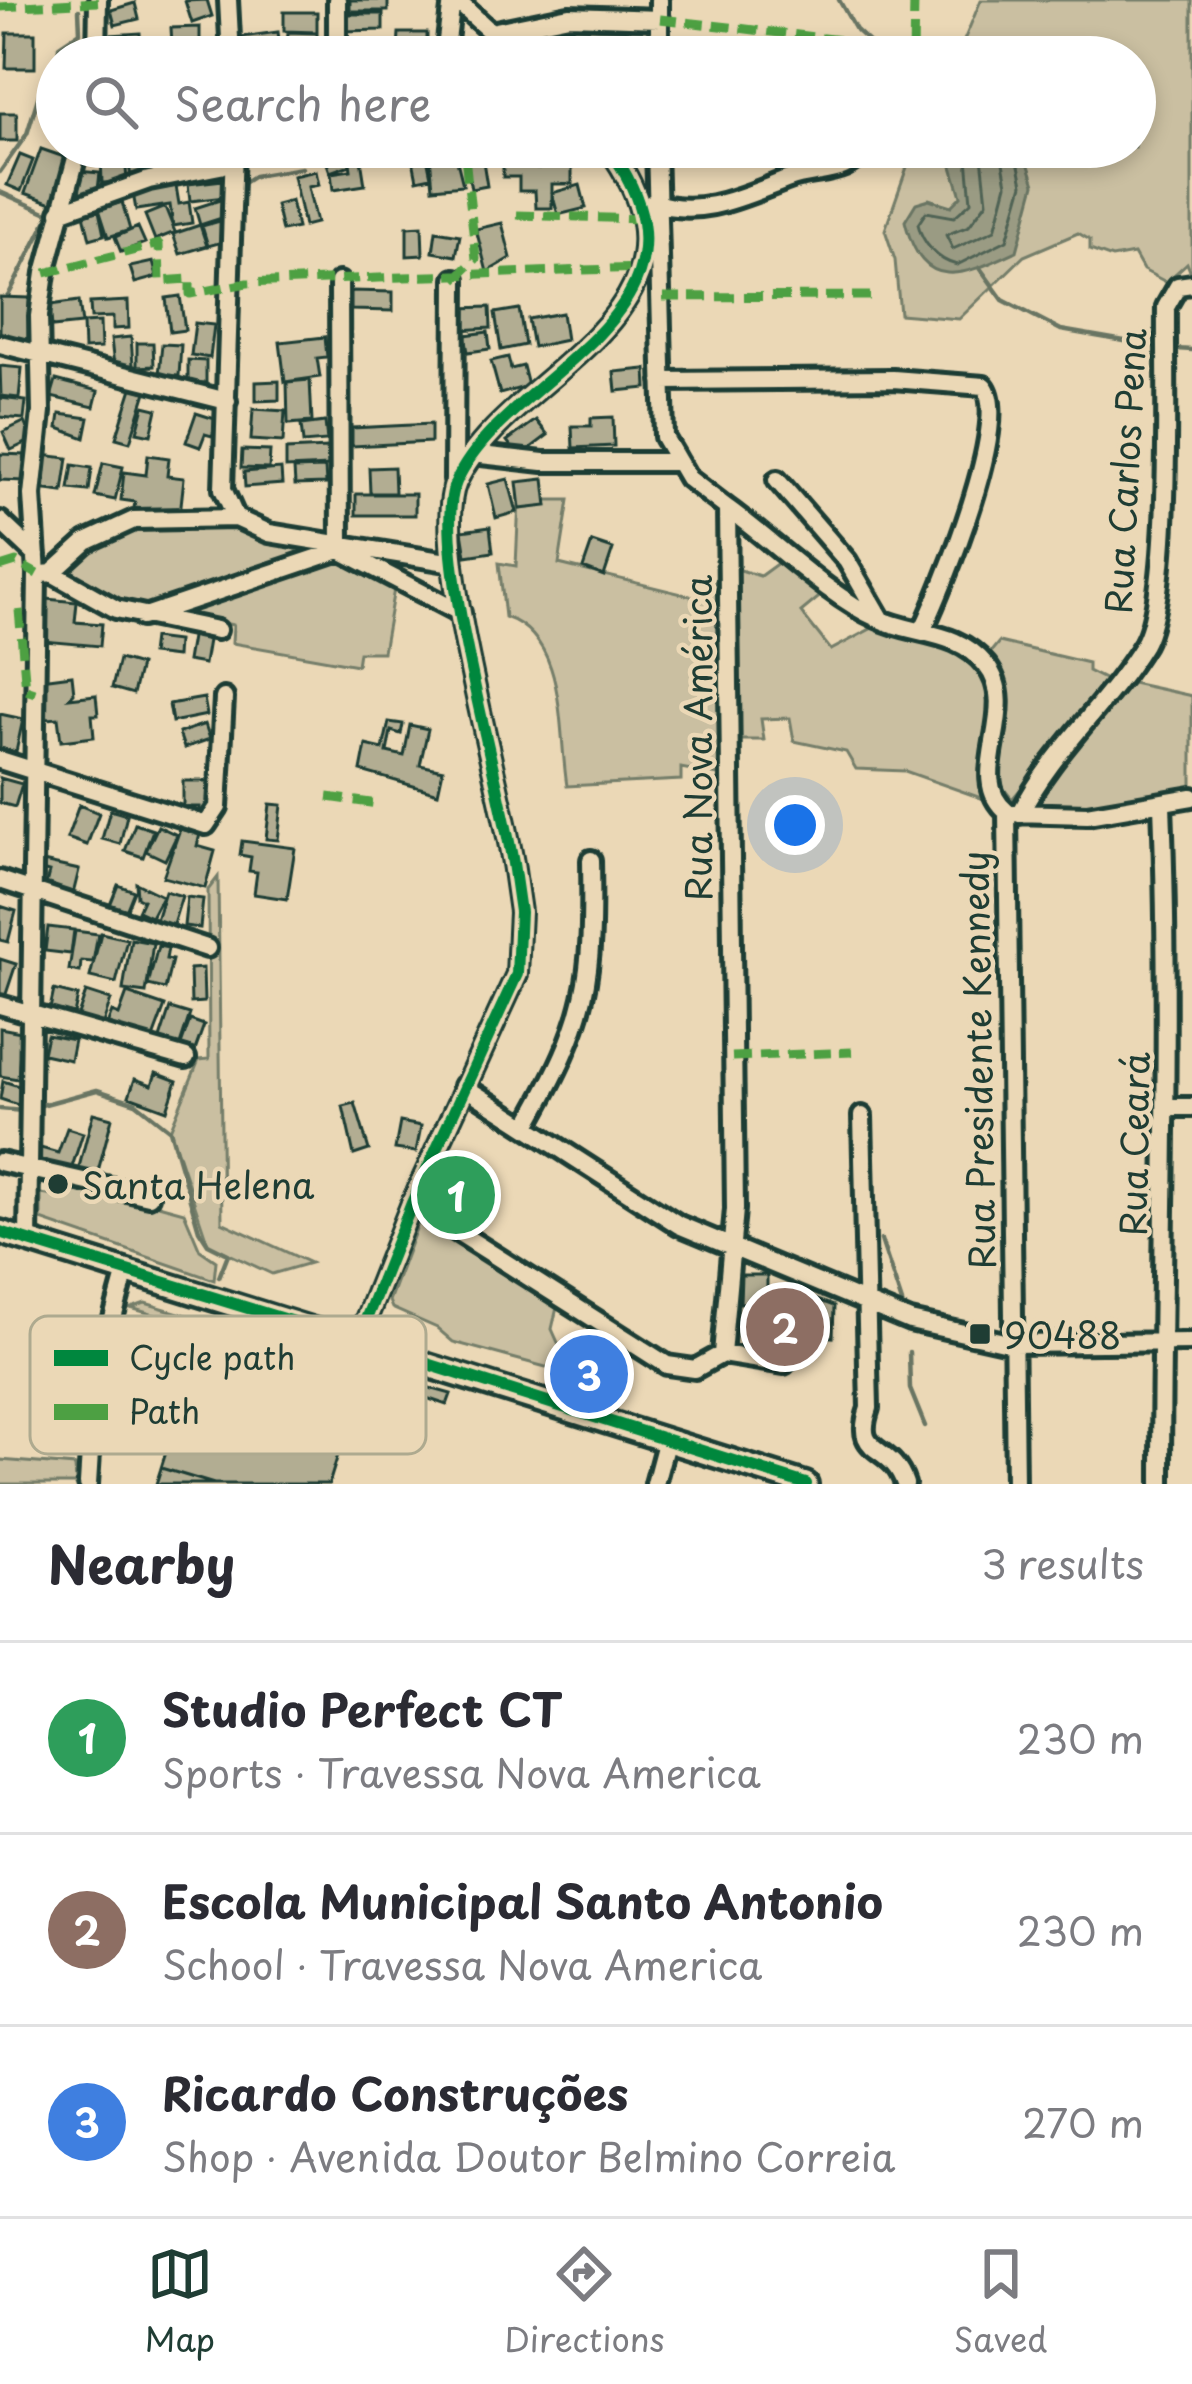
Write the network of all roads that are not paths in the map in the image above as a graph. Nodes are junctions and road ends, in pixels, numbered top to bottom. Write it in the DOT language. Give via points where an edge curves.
graph roads {
  1 [pos="98,0"];
  2 [pos="228,0"];
  3 [pos="337,0"];
  4 [pos="454,0"];
  5 [pos="660,10"];
  6 [pos="491,32"];
  7 [pos="98,36"];
  8 [pos="230,36"];
  9 [pos="337,36"];
  10 [pos="448,36"];
  11 [pos="495,36"];
  12 [pos="73,168"];
  13 [pos="210,168"];
  14 [pos="233,168"];
  15 [pos="619,168"];
  16 [pos="657,168"];
  17 [pos="835,168"];
  18 [pos="631,190"];
  19 [pos="658,204"];
  20 [pos="60,212"];
  21 [pos="455,279"];
  22 [pos="338,282"];
  23 [pos="1192,284"];
  24 [pos="0,344"];
  25 [pos="38,354"];
  26 [pos="662,381"];
  27 [pos="226,401"];
  28 [pos="472,454"];
  29 [pos="676,462"];
  30 [pos="777,480"];
  31 [pos="454,487"];
  32 [pos="727,508"];
  33 [pos="236,518"];
  34 [pos="0,521"];
  35 [pos="340,547"];
  36 [pos="453,562"];
  37 [pos="42,567"];
  38 [pos="461,613"];
  39 [pos="142,617"];
  40 [pos="881,620"];
  41 [pos="923,628"];
  42 [pos="217,630"];
  43 [pos="224,698"];
  44 [pos="0,760"];
  45 [pos="34,772"];
  46 [pos="1192,797"];
  47 [pos="1162,805"];
  48 [pos="1014,813"];
  49 [pos="591,860"];
  50 [pos="0,880"];
  51 [pos="34,891"];
  52 [pos="207,948"];
  53 [pos="0,1005"];
  54 [pos="29,1013"];
  55 [pos="186,1058"];
  56 [pos="464,1086"];
  57 [pos="1167,1107"];
  58 [pos="1192,1107"];
  59 [pos="862,1116"];
  60 [pos="528,1124"];
  61 [pos="0,1162"];
  62 [pos="30,1165"];
  63 [pos="149,1196"];
  64 [pos="412,1202"];
  65 [pos="0,1232"];
  66 [pos="28,1240"];
  67 [pos="734,1247"];
  68 [pos="126,1271"];
  69 [pos="866,1300"];
  70 [pos="114,1316"];
  71 [pos="272,1316"];
  72 [pos="367,1316"];
  73 [pos="1159,1342"];
  74 [pos="1192,1342"];
  75 [pos="1013,1344"];
  76 [pos="722,1354"];
  77 [pos="426,1364"];
  78 [pos="784,1364"];
  79 [pos="667,1439"];
  80 [pos="90,1454"];
  81 [pos="88,1484"];
  82 [pos="656,1484"];
  83 [pos="806,1484"];
  84 [pos="905,1484"];
  85 [pos="1015,1484"];
  86 [pos="1161,1484"];
  1 -- 7 [label="street"];
  2 -- 8 [label="street"];
  3 -- 9 [label="street"];
  4 -- 6 [label="street"];
  4 -- 10 [label="street"];
  5 -- 6 [label="street"];
  6 -- 11 [label="street"];
  12 -- 20 [label="street"];
  13 -- 20 [label="street"];
  14 -- 27 [label="street"];
  15 -- 18 [label="street"];
  16 -- 19 [label="street"];
  17 -- 19 [label="street" via="687,209"];
  18 -- 19 [label="street"];
  18 -- 28 [label="street" via="640,231 627,300"];
  19 -- 26 [label="street"];
  20 -- 25 [label="street" via="41,295"];
  21 -- 31 [label="street"];
  22 -- 35 [label="street"];
  23 -- 48 [label="street, Rua Carlos Pena" via="1178,286 1166,307 1155,619 1116,685"];
  24 -- 25 [label="street"];
  25 -- 27 [label="street"];
  25 -- 37 [label="street" via="32,495"];
  26 -- 29 [label="street" via="664,436"];
  26 -- 41 [label="street" via="984,386 991,404 978,484"];
  27 -- 33 [label="street" via="223,489"];
  28 -- 29 [label="street"];
  28 -- 31 [label="street"];
  29 -- 32 [label="street"];
  30 -- 40 [label="street" via="847,561"];
  31 -- 36 [label="street"];
  32 -- 40 [label="street, Rua Presidente Kennedy"];
  32 -- 67 [label="street, Rua Nova América"];
  33 -- 35 [label="street"];
  33 -- 37 [label="street" via="134,520"];
  34 -- 37 [label="street"];
  35 -- 36 [label="street"];
  35 -- 38 [label="street"];
  35 -- 39 [label="street"];
  36 -- 38 [label="street"];
  37 -- 39 [label="street"];
  37 -- 45 [label="street"];
  38 -- 56 [label="street" via="520,927 517,974"];
  39 -- 42 [label="street"];
  40 -- 41 [label="street, Rua Presidente Kennedy"];
  41 -- 48 [label="street, Rua Presidente Kennedy" via="988,666 1000,703 988,783"];
  43 -- 45 [label="street" via="211,822"];
  44 -- 45 [label="street"];
  45 -- 51 [label="street"];
  46 -- 47 [label="street"];
  47 -- 48 [label="street"];
  47 -- 57 [label="street, Rua Ceará"];
  48 -- 75 [label="street, Rua Presidente Kennedy"];
  49 -- 60 [label="street" via="590,988"];
  50 -- 51 [label="street"];
  51 -- 52 [label="street"];
  51 -- 54 [label="street"];
  53 -- 54 [label="street"];
  54 -- 55 [label="street"];
  54 -- 62 [label="street"];
  56 -- 60 [label="street"];
  56 -- 64 [label="street"];
  57 -- 58 [label="street"];
  57 -- 73 [label="street, Rua Ceará"];
  59 -- 69 [label="street"];
  60 -- 67 [label="street" via="639,1203"];
  61 -- 62 [label="street"];
  62 -- 63 [label="street"];
  62 -- 66 [label="street"];
  64 -- 72 [label="street"];
  64 -- 76 [label="street" via="667,1365 695,1369"];
  65 -- 66 [label="main road"];
  66 -- 68 [label="main road"];
  67 -- 69 [label="street"];
  67 -- 76 [label="street, Rua Nova América"];
  68 -- 70 [label="street"];
  68 -- 71 [label="main road"];
  69 -- 75 [label="street" via="941,1330"];
  69 -- 84 [label="street" via="869,1408 862,1438 892,1459"];
  73 -- 74 [label="street"];
  73 -- 75 [label="street"];
  73 -- 86 [label="street, Rua Ceará"];
  75 -- 85 [label="street, Rua Presidente Kennedy"];
  76 -- 78 [label="street"];
  77 -- 79 [label="main road"];
  79 -- 82 [label="street"];
  79 -- 83 [label="main road"];
  80 -- 81 [label="street"];
}
